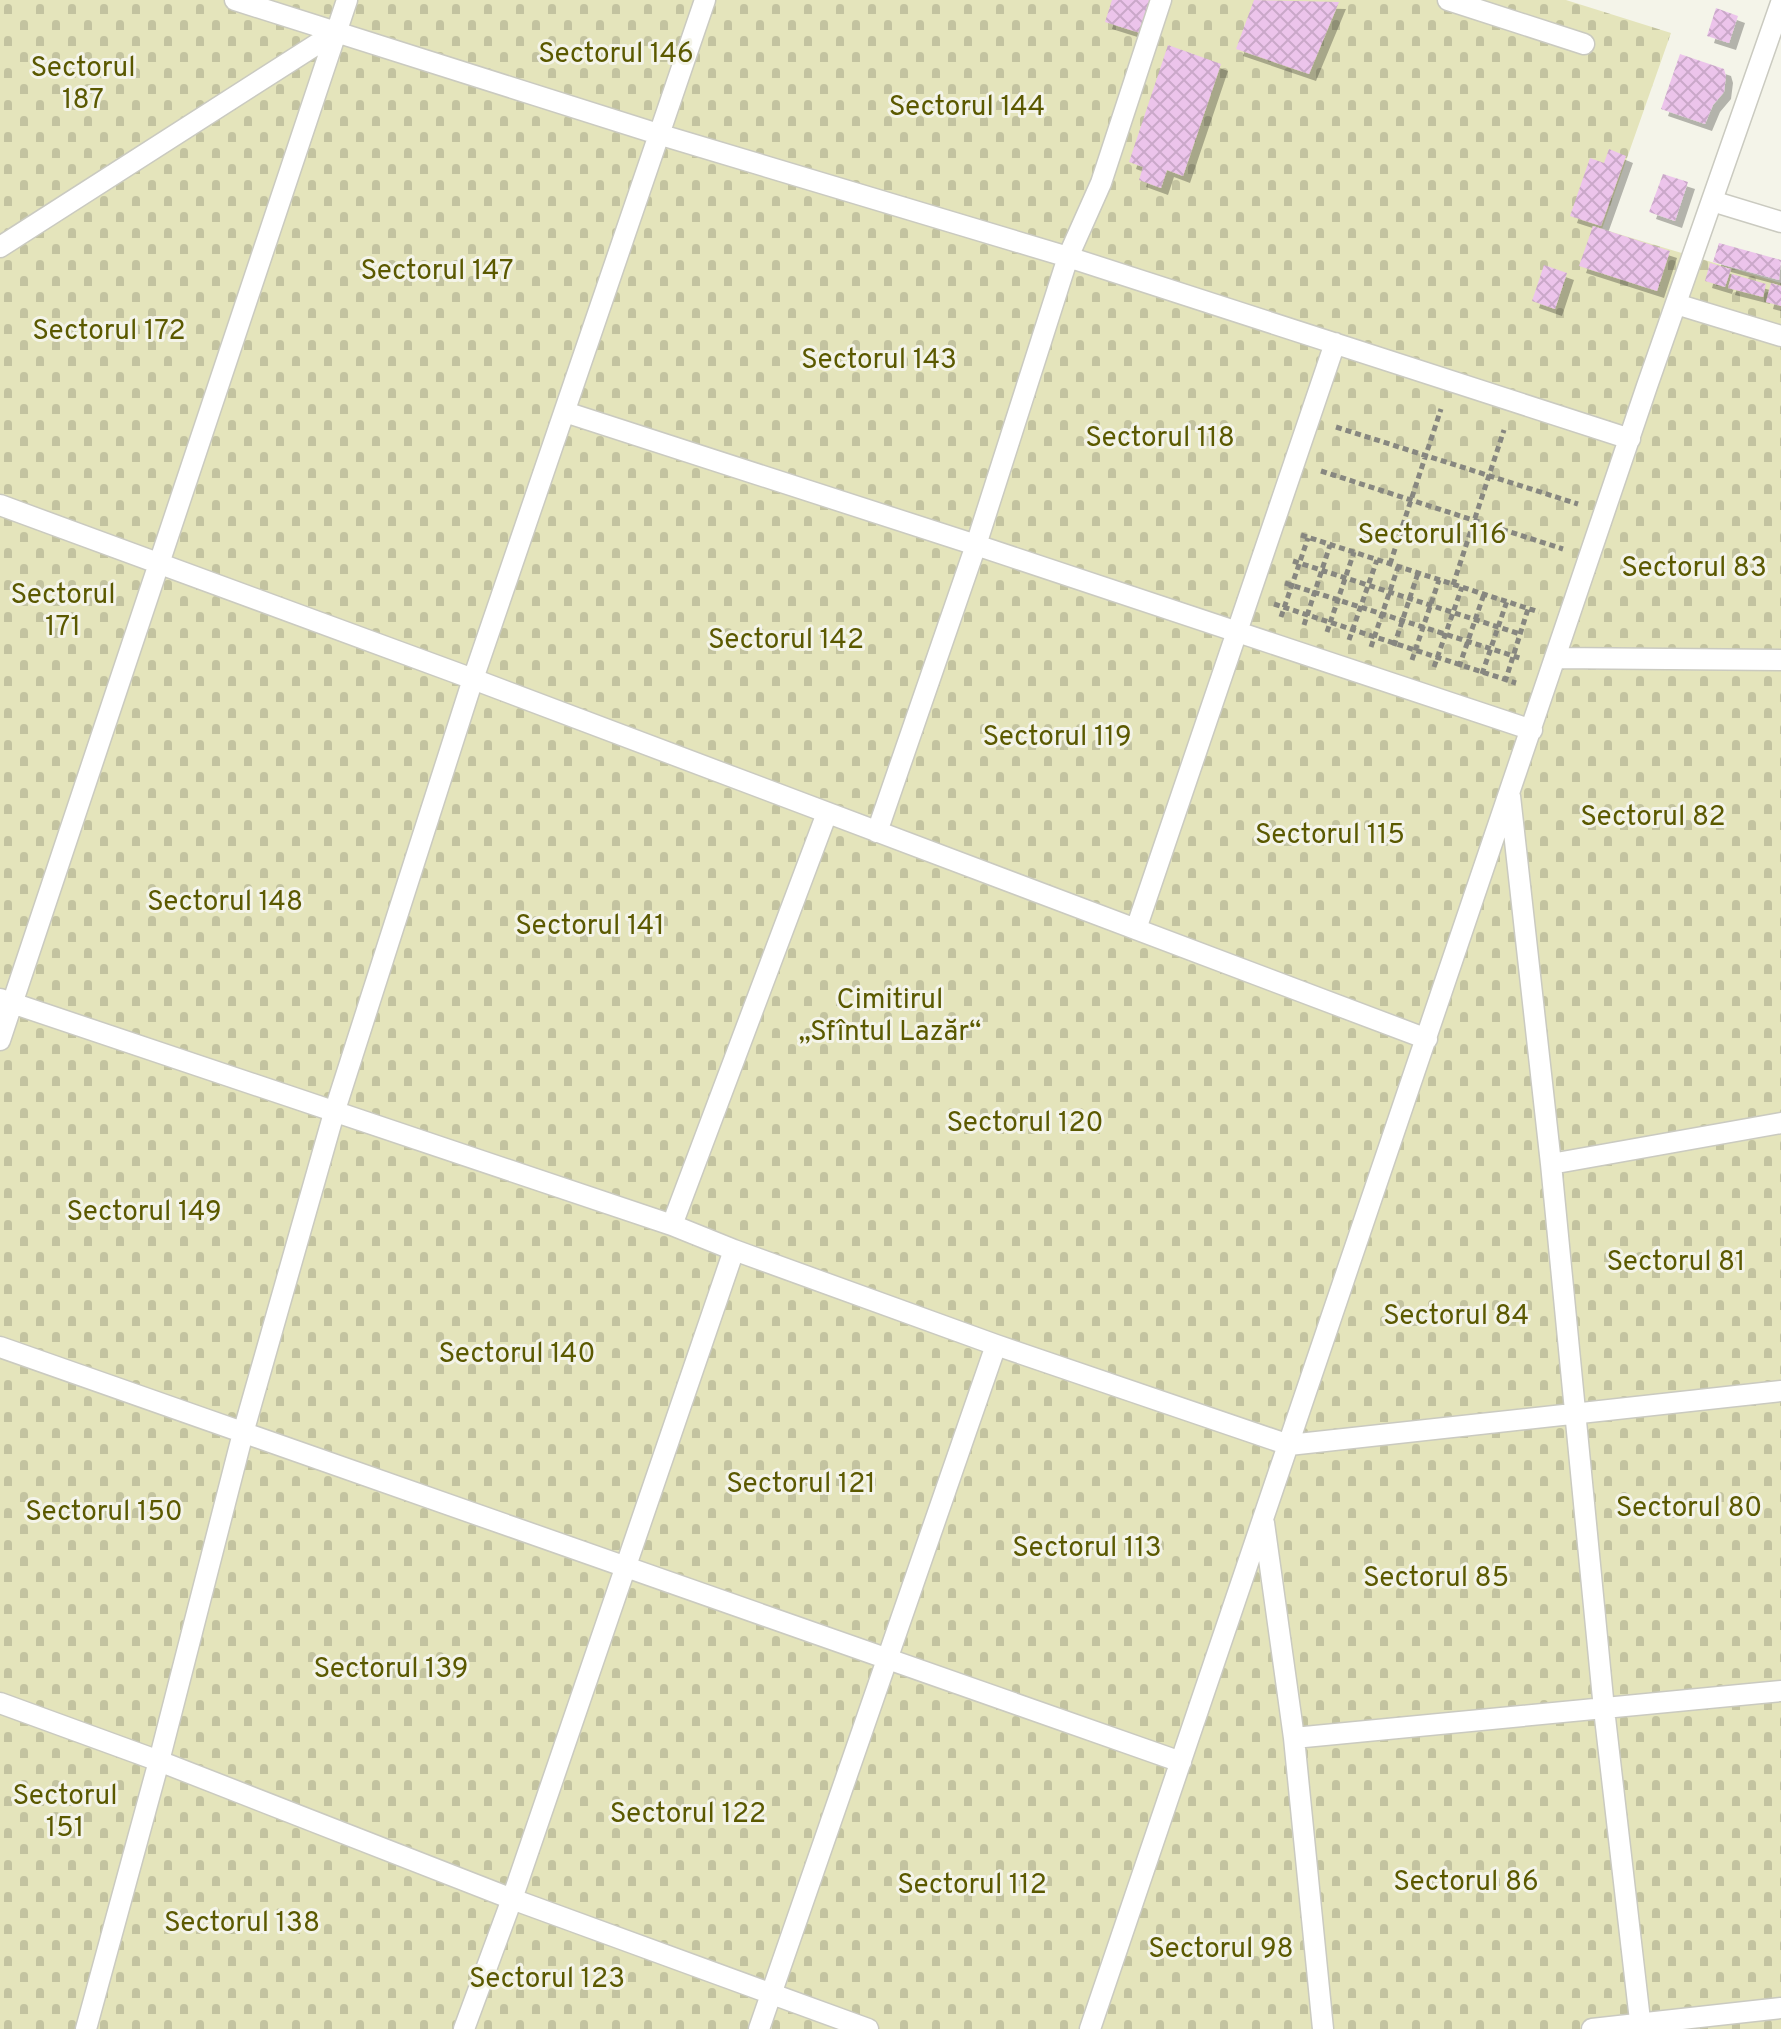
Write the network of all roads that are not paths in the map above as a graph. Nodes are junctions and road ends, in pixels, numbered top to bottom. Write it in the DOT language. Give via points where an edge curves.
graph roads {
  1 [pos="235,0"];
  2 [pos="347,0"];
  3 [pos="705,0"];
  4 [pos="1161,0"];
  5 [pos="1448,0"];
  6 [pos="1781,3"];
  7 [pos="336,32"];
  8 [pos="1584,44"];
  9 [pos="658,134"];
  10 [pos="1712,201"];
  11 [pos="1781,222"];
  12 [pos="0,247"];
  13 [pos="1068,257"];
  14 [pos="1676,304"];
  15 [pos="1781,336"];
  16 [pos="1335,343"];
  17 [pos="565,412"];
  18 [pos="1630,439"];
  19 [pos="0,505"];
  20 [pos="976,545"];
  21 [pos="160,564"];
  22 [pos="1237,633"];
  23 [pos="1556,658"];
  24 [pos="1781,660"];
  25 [pos="473,679"];
  26 [pos="1532,730"];
  27 [pos="1510,791"];
  28 [pos="827,813"];
  29 [pos="877,832"];
  30 [pos="1136,929"];
  31 [pos="6,1002"];
  32 [pos="1427,1039"];
  33 [pos="0,1040"];
  34 [pos="334,1113"];
  35 [pos="1781,1123"];
  36 [pos="1551,1164"];
  37 [pos="672,1225"];
  38 [pos="734,1250"];
  39 [pos="996,1345"];
  40 [pos="0,1347"];
  41 [pos="1781,1391"];
  42 [pos="1576,1413"];
  43 [pos="243,1433"];
  44 [pos="1289,1445"];
  45 [pos="1264,1519"];
  46 [pos="625,1568"];
  47 [pos="887,1660"];
  48 [pos="1781,1691"];
  49 [pos="0,1703"];
  50 [pos="1604,1709"];
  51 [pos="1294,1738"];
  52 [pos="159,1761"];
  53 [pos="1181,1762"];
  54 [pos="512,1899"];
  55 [pos="772,1994"];
  56 [pos="1781,2008"];
  57 [pos="1641,2026"];
  58 [pos="86,2029"];
  59 [pos="464,2029"];
  60 [pos="759,2029"];
  61 [pos="868,2029"];
  62 [pos="1090,2029"];
  63 [pos="1323,2029"];
  64 [pos="1592,2029"];
  1 -- 7 [label="lane"];
  2 -- 7 [label="lane"];
  3 -- 9 [label="lane"];
  4 -- 13 [label="lane" via="1101,183"];
  5 -- 8 [label="lane"];
  6 -- 10 [label="lane"];
  7 -- 9 [label="lane"];
  7 -- 12 [label="lane"];
  7 -- 21 [label="lane"];
  9 -- 13 [label="lane"];
  9 -- 17 [label="lane"];
  10 -- 11 [label="lane"];
  10 -- 14 [label="lane"];
  13 -- 16 [label="lane"];
  13 -- 20 [label="lane"];
  14 -- 15 [label="lane"];
  14 -- 18 [label="lane"];
  16 -- 18 [label="lane"];
  16 -- 22 [label="lane"];
  17 -- 20 [label="lane"];
  17 -- 25 [label="lane"];
  18 -- 23 [label="lane"];
  19 -- 21 [label="lane"];
  20 -- 22 [label="lane"];
  20 -- 29 [label="lane"];
  21 -- 25 [label="lane"];
  21 -- 31 [label="lane"];
  22 -- 26 [label="lane"];
  22 -- 30 [label="lane"];
  23 -- 24 [label="lane"];
  23 -- 26 [label="lane"];
  25 -- 28 [label="lane"];
  25 -- 34 [label="lane"];
  26 -- 27 [label="lane"];
  27 -- 32 [label="lane"];
  27 -- 36 [label="lane"];
  28 -- 29 [label="lane"];
  28 -- 37 [label="lane"];
  29 -- 30 [label="lane"];
  30 -- 32 [label="lane"];
  31 -- 33 [label="lane"];
  31 -- 34 [label="lane"];
  32 -- 44 [label="lane"];
  34 -- 37 [label="lane"];
  34 -- 43 [label="lane"];
  35 -- 36 [label="lane"];
  36 -- 42 [label="lane"];
  37 -- 38 [label="lane"];
  38 -- 39 [label="lane"];
  38 -- 46 [label="lane"];
  39 -- 44 [label="lane"];
  39 -- 47 [label="lane"];
  40 -- 43 [label="lane"];
  41 -- 42 [label="lane"];
  42 -- 44 [label="lane"];
  42 -- 50 [label="lane"];
  43 -- 46 [label="lane"];
  43 -- 52 [label="lane"];
  44 -- 45 [label="lane"];
  45 -- 51 [label="lane"];
  45 -- 53 [label="lane"];
  46 -- 47 [label="lane"];
  46 -- 54 [label="lane"];
  47 -- 53 [label="lane"];
  47 -- 55 [label="lane"];
  48 -- 50 [label="lane"];
  49 -- 52 [label="lane"];
  50 -- 51 [label="lane"];
  50 -- 57 [label="lane"];
  51 -- 63 [label="lane"];
  52 -- 54 [label="lane"];
  52 -- 58 [label="lane"];
  53 -- 62 [label="lane"];
  54 -- 55 [label="lane"];
  54 -- 59 [label="lane"];
  55 -- 60 [label="lane"];
  55 -- 61 [label="lane"];
  56 -- 57 [label="lane"];
  57 -- 64 [label="lane"];
}
